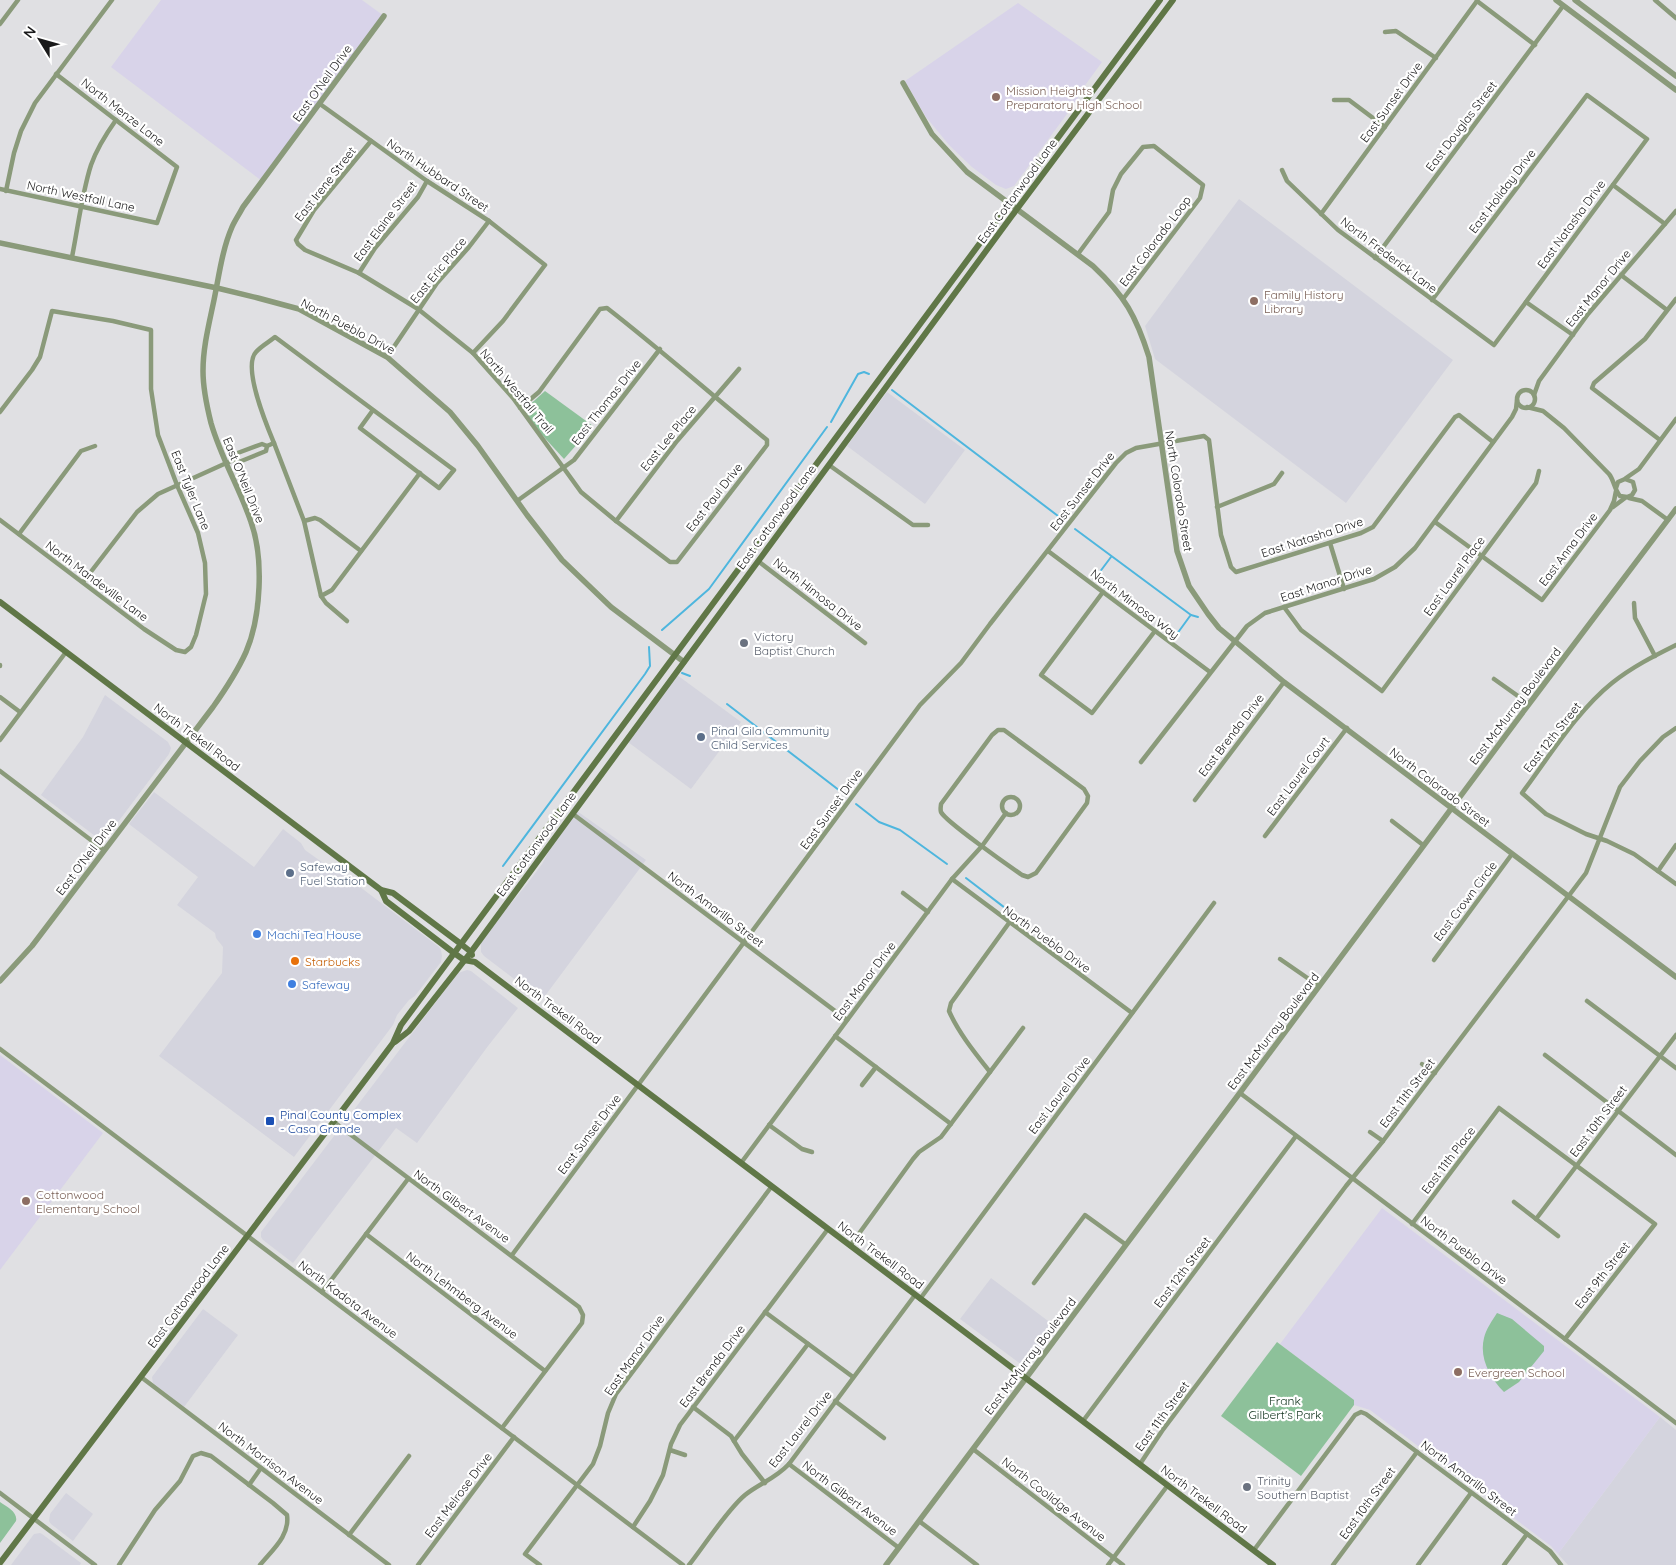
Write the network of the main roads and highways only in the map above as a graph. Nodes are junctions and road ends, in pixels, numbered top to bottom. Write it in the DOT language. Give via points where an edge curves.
graph roads {
  1 [pos="1160,0"];
  2 [pos="1173,0"];
  3 [pos="0,602"];
  4 [pos="535,844"];
  5 [pos="545,851"];
  6 [pos="381,890"];
  7 [pos="461,944"];
  8 [pos="471,952"];
  9 [pos="454,953"];
  10 [pos="464,960"];
  11 [pos="475,962"];
  12 [pos="393,1043"];
  13 [pos="0,1563"];
  14 [pos="1273,1565"];
  1 -- 4 [label="main road, East Cottonwood Lane"];
  2 -- 5 [label="main road, East Cottonwood Lane"];
  3 -- 6 [label="main road, North Trekell Road"];
  4 -- 5 [label="main road"];
  4 -- 7 [label="main road, East Cottonwood Lane"];
  5 -- 8 [label="main road, East Cottonwood Lane"];
  6 -- 7 [label="main road, North Trekell Road" via="393,893"];
  6 -- 9 [label="main road, North Trekell Road" via="386,901"];
  7 -- 8 [label="main road, North Trekell Road"];
  7 -- 9 [label="main road, East Cottonwood Lane"];
  8 -- 10 [label="main road, East Cottonwood Lane"];
  8 -- 11 [label="main road, North Trekell Road"];
  9 -- 10 [label="main road, North Trekell Road"];
  9 -- 12 [label="main road, East Cottonwood Lane" via="401,1025"];
  10 -- 11 [label="main road, North Trekell Road"];
  10 -- 12 [label="main road, East Cottonwood Lane" via="410,1031"];
  11 -- 14 [label="main road, North Trekell Road"];
  12 -- 13 [label="main road, East Cottonwood Lane"];
}
